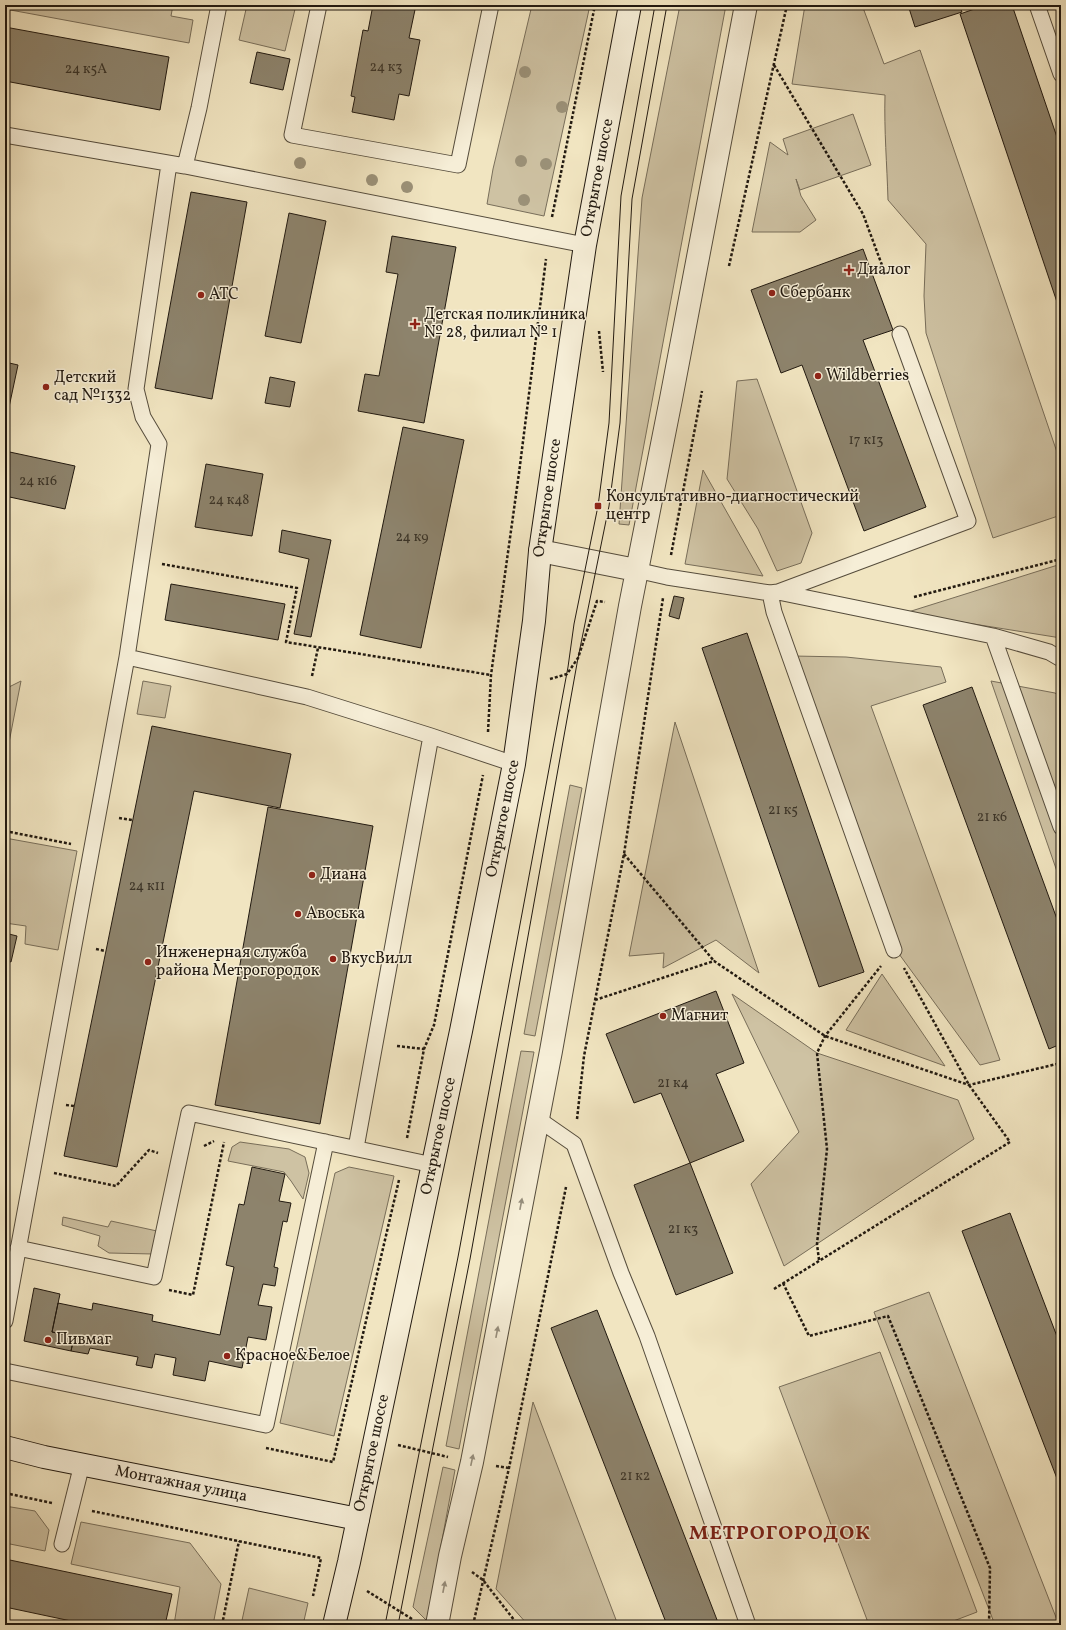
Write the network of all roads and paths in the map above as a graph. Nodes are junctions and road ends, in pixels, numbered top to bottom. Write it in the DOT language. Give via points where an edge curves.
graph roads {
  1 [pos="219,5"];
  2 [pos="319,5"];
  3 [pos="491,5"];
  4 [pos="595,5"];
  5 [pos="630,5"];
  6 [pos="746,5"];
  7 [pos="788,5"];
  8 [pos="1037,5"];
  9 [pos="774,65"];
  10 [pos="1061,74"];
  11 [pos="5,135"];
  12 [pos="169,164"];
  13 [pos="185,166"];
  14 [pos="549,238"];
  15 [pos="585,245"];
  16 [pos="728,266"];
  17 [pos="886,276"];
  18 [pos="598,324"];
  19 [pos="900,334"];
  20 [pos="603,372"];
  21 [pos="702,391"];
  22 [pos="540,551"];
  23 [pos="1061,559"];
  24 [pos="670,560"];
  25 [pos="160,564"];
  26 [pos="636,570"];
  27 [pos="774,592"];
  28 [pos="663,596"];
  29 [pos="909,598"];
  30 [pos="597,601"];
  31 [pos="993,636"];
  32 [pos="318,648"];
  33 [pos="1057,655"];
  34 [pos="127,657"];
  35 [pos="491,675"];
  36 [pos="549,679"];
  37 [pos="307,697"];
  38 [pos="431,736"];
  39 [pos="487,755"];
  40 [pos="514,764"];
  41 [pos="1061,827"];
  42 [pos="5,831"];
  43 [pos="92,848"];
  44 [pos="624,854"];
  45 [pos="894,950"];
  46 [pos="714,961"];
  47 [pos="595,1000"];
  48 [pos="825,1036"];
  49 [pos="376,1043"];
  50 [pos="424,1048"];
  51 [pos="1061,1063"];
  52 [pos="969,1085"];
  53 [pos="538,1119"];
  54 [pos="326,1142"];
  55 [pos="574,1144"];
  56 [pos="356,1148"];
  57 [pos="149,1150"];
  58 [pos="404,1158"];
  59 [pos="433,1165"];
  60 [pos="46,1172"];
  61 [pos="567,1182"];
  62 [pos="18,1248"];
  63 [pos="819,1260"];
  64 [pos="783,1283"];
  65 [pos="774,1289"];
  66 [pos="5,1321"];
  67 [pos="5,1371"];
  68 [pos="5,1447"];
  69 [pos="334,1462"];
  70 [pos="82,1464"];
  71 [pos="5,1493"];
  72 [pos="71,1507"];
  73 [pos="358,1519"];
  74 [pos="239,1541"];
  75 [pos="62,1544"];
  76 [pos="450,1556"];
  77 [pos="483,1580"];
  78 [pos="365,1590"];
  79 [pos="312,1603"];
  80 [pos="427,1623"];
  81 [pos="222,1625"];
  82 [pos="334,1625"];
  83 [pos="473,1625"];
  84 [pos="518,1625"];
  85 [pos="748,1625"];
  86 [pos="989,1625"];
  1 -- 13 [label="lane"];
  2 -- 3 [label="lane" via="292,134 458,165"];
  4 -- 14 [label="path"];
  5 -- 15 [label="street, Открытое шоссе"];
  6 -- 26 [label="street"];
  7 -- 9 [label="path"];
  8 -- 10 [label="lane"];
  9 -- 16 [label="path"];
  9 -- 17 [label="path" via="863,214"];
  11 -- 12 [label="lane"];
  12 -- 13 [label="lane"];
  12 -- 34 [label="lane" via="136,389 143,417 159,444"];
  13 -- 14 [label="lane"];
  14 -- 15 [label="lane"];
  14 -- 35 [label="path"];
  15 -- 22 [label="street, Открытое шоссе"];
  18 -- 20 [label="path"];
  19 -- 27 [label="lane" via="968,521"];
  21 -- 24 [label="path"];
  22 -- 26 [label="street"];
  22 -- 40 [label="street, Открытое шоссе" via="534,622"];
  23 -- 29 [label="path"];
  25 -- 32 [label="path" via="297,588 286,642"];
  26 -- 27 [label="lane" via="667,577"];
  26 -- 53 [label="street"];
  27 -- 31 [label="lane"];
  27 -- 45 [label="lane" via="774,612"];
  28 -- 44 [label="path"];
  30 -- 36 [label="path" via="578,658 567,674"];
  31 -- 33 [label="lane"];
  31 -- 41 [label="lane"];
  32 -- 35 [label="path"];
  32 -- 37 [label="path"];
  34 -- 37 [label="lane"];
  34 -- 43 [label="lane"];
  35 -- 39 [label="path"];
  37 -- 38 [label="lane"];
  38 -- 39 [label="lane"];
  38 -- 49 [label="lane"];
  39 -- 40 [label="lane"];
  39 -- 50 [label="path" via="434,1025"];
  40 -- 59 [label="street, Открытое шоссе"];
  42 -- 43 [label="path"];
  43 -- 62 [label="lane"];
  44 -- 46 [label="path"];
  44 -- 47 [label="path"];
  45 -- 48 [label="path"];
  45 -- 52 [label="path"];
  46 -- 47 [label="path"];
  46 -- 48 [label="path"];
  47 -- 55 [label="path" via="584,1056"];
  48 -- 52 [label="path"];
  48 -- 63 [label="path" via="817,1053 827,1150 817,1244"];
  49 -- 50 [label="path"];
  49 -- 56 [label="lane"];
  50 -- 58 [label="path"];
  51 -- 52 [label="path"];
  52 -- 63 [label="path" via="1010,1142"];
  53 -- 55 [label="lane"];
  76 -- 53 [label="street, one-way" via="472,1462"];
  54 -- 56 [label="lane"];
  54 -- 62 [label="lane" via="189,1113 154,1277"];
  54 -- 67 [label="lane" via="266,1425"];
  55 -- 85 [label="lane" via="646,1336"];
  56 -- 58 [label="lane"];
  57 -- 60 [label="path" via="116,1186"];
  58 -- 59 [label="lane"];
  58 -- 69 [label="path"];
  59 -- 73 [label="street, Открытое шоссе"];
  61 -- 77 [label="path" via="509,1468"];
  62 -- 66 [label="lane"];
  63 -- 64 [label="path"];
  64 -- 65 [label="path"];
  64 -- 86 [label="path" via="809,1336 888,1316 990,1568"];
  68 -- 70 [label="street, Монтажная улица"];
  70 -- 72 [label="lane"];
  70 -- 73 [label="street, Монтажная улица"];
  71 -- 72 [label="path"];
  72 -- 74 [label="path"];
  72 -- 75 [label="lane"];
  73 -- 82 [label="street, Открытое шоссе"];
  74 -- 79 [label="path" via="322,1558"];
  74 -- 81 [label="path"];
  76 -- 77 [label="path"];
  80 -- 76 [label="street, one-way"];
  77 -- 83 [label="path"];
  77 -- 84 [label="path"];
  78 -- 80 [label="path" via="389,1606"];
}
